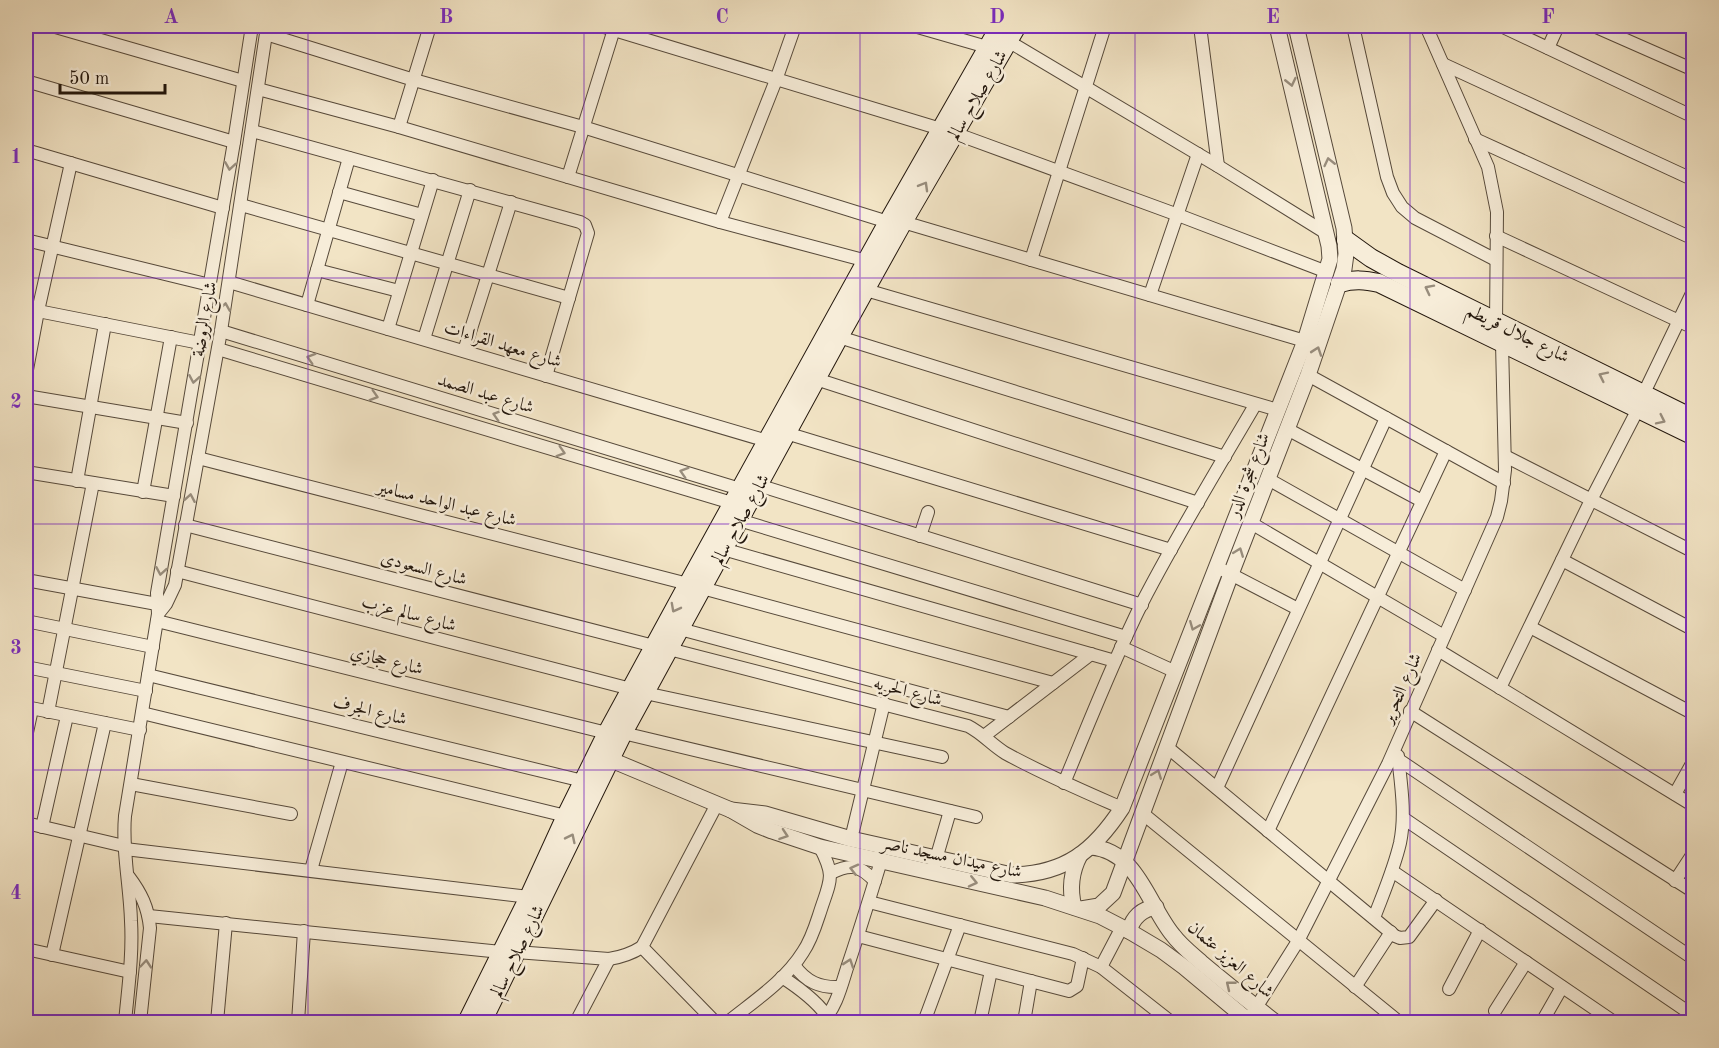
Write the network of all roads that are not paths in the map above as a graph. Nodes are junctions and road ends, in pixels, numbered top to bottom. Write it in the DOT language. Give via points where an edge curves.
graph roads {
  1 [pos="52,26"];
  2 [pos="252,26"];
  3 [pos="430,26"];
  4 [pos="601,26"];
  5 [pos="795,26"];
  6 [pos="915,26"];
  7 [pos="1105,26"];
  8 [pos="1200,26"];
  9 [pos="1277,26"];
  10 [pos="1296,26"];
  11 [pos="1353,26"];
  12 [pos="1426,26"];
  13 [pos="1501,26"];
  14 [pos="1558,26"];
  15 [pos="1594,26"];
  16 [pos="614,28"];
  17 [pos="267,30"];
  18 [pos="1008,31"];
  19 [pos="987,47"];
  20 [pos="1548,48"];
  21 [pos="1443,64"];
  22 [pos="1694,70"];
  23 [pos="414,80"];
  24 [pos="776,80"];
  25 [pos="26,81"];
  26 [pos="243,81"];
  27 [pos="1086,88"];
  28 [pos="258,89"];
  29 [pos="1694,117"];
  30 [pos="399,127"];
  31 [pos="583,127"];
  32 [pos="252,131"];
  33 [pos="947,131"];
  34 [pos="1475,139"];
  35 [pos="234,142"];
  36 [pos="26,150"];
  37 [pos="1198,154"];
  38 [pos="349,158"];
  39 [pos="71,163"];
  40 [pos="1218,166"];
  41 [pos="1059,172"];
  42 [pos="737,176"];
  43 [pos="568,177"];
  44 [pos="433,180"];
  45 [pos="1694,180"];
  46 [pos="470,190"];
  47 [pos="339,192"];
  48 [pos="512,202"];
  49 [pos="241,205"];
  50 [pos="223,208"];
  51 [pos="422,215"];
  52 [pos="1178,215"];
  53 [pos="720,222"];
  54 [pos="895,222"];
  55 [pos="329,228"];
  56 [pos="1326,233"];
  57 [pos="1496,236"];
  58 [pos="1694,239"];
  59 [pos="26,240"];
  60 [pos="1346,240"];
  61 [pos="52,246"];
  62 [pos="411,252"];
  63 [pos="1031,260"];
  64 [pos="1496,260"];
  65 [pos="867,261"];
  66 [pos="448,263"];
  67 [pos="317,270"];
  68 [pos="488,275"];
  69 [pos="1333,278"];
  70 [pos="1394,281"];
  71 [pos="229,282"];
  72 [pos="210,285"];
  73 [pos="859,288"];
  74 [pos="1694,289"];
  75 [pos="399,291"];
  76 [pos="1150,296"];
  77 [pos="569,298"];
  78 [pos="307,305"];
  79 [pos="38,311"];
  80 [pos="1678,321"];
  81 [pos="1496,323"];
  82 [pos="105,324"];
  83 [pos="1694,328"];
  84 [pos="388,329"];
  85 [pos="221,331"];
  86 [pos="171,337"];
  87 [pos="839,337"];
  88 [pos="424,339"];
  89 [pos="1305,341"];
  90 [pos="200,343"];
  91 [pos="1502,343"];
  92 [pos="218,348"];
  93 [pos="464,351"];
  94 [pos="26,375"];
  95 [pos="1308,375"];
  96 [pos="546,376"];
  97 [pos="816,379"];
  98 [pos="26,396"];
  99 [pos="1640,402"];
  100 [pos="1256,405"];
  101 [pos="90,407"];
  102 [pos="1278,410"];
  103 [pos="156,418"];
  104 [pos="1386,418"];
  105 [pos="1694,419"];
  106 [pos="187,423"];
  107 [pos="1287,429"];
  108 [pos="786,433"];
  109 [pos="1694,436"];
  110 [pos="767,441"];
  111 [pos="1446,451"];
  112 [pos="1504,456"];
  113 [pos="1225,457"];
  114 [pos="198,458"];
  115 [pos="1363,470"];
  116 [pos="26,472"];
  117 [pos="1268,479"];
  118 [pos="78,481"];
  119 [pos="93,483"];
  120 [pos="1504,483"];
  121 [pos="758,485"];
  122 [pos="143,492"];
  123 [pos="174,496"];
  124 [pos="1591,500"];
  125 [pos="1422,501"];
  126 [pos="1198,503"];
  127 [pos="737,504"];
  128 [pos="928,512"];
  129 [pos="1340,520"];
  130 [pos="1251,523"];
  131 [pos="185,525"];
  132 [pos="920,536"];
  133 [pos="723,549"];
  134 [pos="1171,550"];
  135 [pos="1694,552"];
  136 [pos="1398,553"];
  137 [pos="1562,560"];
  138 [pos="1320,563"];
  139 [pos="177,571"];
  140 [pos="1224,571"];
  141 [pos="26,580"];
  142 [pos="695,586"];
  143 [pos="72,589"];
  144 [pos="1465,590"];
  145 [pos="1377,597"];
  146 [pos="1142,605"];
  147 [pos="1298,609"];
  148 [pos="158,613"];
  149 [pos="26,621"];
  150 [pos="1530,627"];
  151 [pos="64,629"];
  152 [pos="680,629"];
  153 [pos="1694,630"];
  154 [pos="1444,636"];
  155 [pos="1124,642"];
  156 [pos="153,647"];
  157 [pos="662,647"];
  158 [pos="1438,650"];
  159 [pos="1091,654"];
  160 [pos="1115,661"];
  161 [pos="26,668"];
  162 [pos="1176,672"];
  163 [pos="55,674"];
  164 [pos="148,675"];
  165 [pos="1053,683"];
  166 [pos="1500,688"];
  167 [pos="638,691"];
  168 [pos="146,692"];
  169 [pos="884,703"];
  170 [pos="29,708"];
  171 [pos="1410,711"];
  172 [pos="48,712"];
  173 [pos="142,713"];
  174 [pos="1694,714"];
  175 [pos="67,716"];
  176 [pos="1009,717"];
  177 [pos="105,723"];
  178 [pos="140,730"];
  179 [pos="615,733"];
  180 [pos="984,736"];
  181 [pos="26,737"];
  182 [pos="874,742"];
  183 [pos="1397,742"];
  184 [pos="1167,747"];
  185 [pos="942,757"];
  186 [pos="609,759"];
  187 [pos="1399,760"];
  188 [pos="1694,760"];
  189 [pos="342,762"];
  190 [pos="583,781"];
  191 [pos="1064,783"];
  192 [pos="131,784"];
  193 [pos="1217,788"];
  194 [pos="862,790"];
  195 [pos="1675,794"];
  196 [pos="717,804"];
  197 [pos="1694,806"];
  198 [pos="1122,808"];
  199 [pos="732,810"];
  200 [pos="950,811"];
  201 [pos="1142,813"];
  202 [pos="291,814"];
  203 [pos="566,816"];
  204 [pos="976,817"];
  205 [pos="1403,818"];
  206 [pos="26,823"];
  207 [pos="42,827"];
  208 [pos="1268,831"];
  209 [pos="79,836"];
  210 [pos="851,839"];
  211 [pos="820,847"];
  212 [pos="124,848"];
  213 [pos="1086,851"];
  214 [pos="1694,852"];
  215 [pos="881,861"];
  216 [pos="1124,862"];
  217 [pos="934,866"];
  218 [pos="311,870"];
  219 [pos="1392,871"];
  220 [pos="831,873"];
  221 [pos="128,876"];
  222 [pos="875,881"];
  223 [pos="1329,881"];
  224 [pos="1676,881"];
  225 [pos="1694,892"];
  226 [pos="529,897"];
  227 [pos="1436,900"];
  228 [pos="869,902"];
  229 [pos="1156,907"];
  230 [pos="1078,908"];
  231 [pos="149,916"];
  232 [pos="1374,918"];
  233 [pos="226,923"];
  234 [pos="960,925"];
  235 [pos="1126,929"];
  236 [pos="1480,930"];
  237 [pos="304,931"];
  238 [pos="1391,932"];
  239 [pos="858,936"];
  240 [pos="1298,941"];
  241 [pos="642,947"];
  242 [pos="26,949"];
  243 [pos="1161,950"];
  244 [pos="509,952"];
  245 [pos="52,955"];
  246 [pos="1083,958"];
  247 [pos="609,959"];
  248 [pos="1694,959"];
  249 [pos="947,960"];
  250 [pos="1526,962"];
  251 [pos="794,966"];
  252 [pos="1101,967"];
  253 [pos="991,971"];
  254 [pos="130,972"];
  255 [pos="783,977"];
  256 [pos="1031,981"];
  257 [pos="840,987"];
  258 [pos="1355,987"];
  259 [pos="1562,987"];
  260 [pos="1449,989"];
  261 [pos="1256,1007"];
  262 [pos="1495,1011"];
  263 [pos="1694,1016"];
  264 [pos="1598,1018"];
  265 [pos="826,1021"];
  266 [pos="1248,1022"];
  267 [pos="125,1023"];
  268 [pos="141,1023"];
  269 [pos="217,1023"];
  270 [pos="298,1023"];
  271 [pos="467,1023"];
  272 [pos="482,1023"];
  273 [pos="576,1023"];
  274 [pos="715,1023"];
  275 [pos="728,1023"];
  276 [pos="924,1023"];
  277 [pos="980,1023"];
  278 [pos="1024,1023"];
  279 [pos="1171,1023"];
  280 [pos="1275,1023"];
  281 [pos="1399,1023"];
  282 [pos="1542,1023"];
  283 [pos="1614,1023"];
  1 -- 26 [label="street"];
  2 -- 26 [label="street, شارع الروضة"];
  3 -- 23 [label="street"];
  4 -- 16 [label="street"];
  5 -- 24 [label="street"];
  6 -- 19 [label="street"];
  7 -- 27 [label="street"];
  8 -- 40 [label="street"];
  9 -- 56 [label="street, شارع شجرة الدر, one-way"];
  60 -- 10 [label="street, شارع شجرة الدر, one-way"];
  11 -- 64 [label="street" via="1393,193 1415,218"];
  12 -- 21 [label="street"];
  13 -- 20 [label="street"];
  14 -- 20 [label="street"];
  15 -- 22 [label="street"];
  16 -- 24 [label="street"];
  16 -- 31 [label="street"];
  17 -- 23 [label="street"];
  17 -- 28 [label="street, شارع الروضة"];
  18 -- 19 [label="main road, شارع صلاح سالم"];
  18 -- 27 [label="street"];
  18 -- 33 [label="main road, شارع صلاح سالم"];
  19 -- 33 [label="main road, شارع صلاح سالم"];
  20 -- 29 [label="street"];
  21 -- 34 [label="street"];
  21 -- 45 [label="street"];
  23 -- 30 [label="street"];
  23 -- 31 [label="street"];
  24 -- 33 [label="street"];
  24 -- 42 [label="street"];
  25 -- 35 [label="street"];
  26 -- 35 [label="street, شارع الروضة"];
  27 -- 37 [label="street"];
  27 -- 41 [label="street"];
  28 -- 30 [label="street"];
  28 -- 32 [label="street, شارع الروضة"];
  30 -- 43 [label="street"];
  31 -- 42 [label="street"];
  31 -- 43 [label="street"];
  32 -- 38 [label="street"];
  32 -- 49 [label="street, شارع الروضة"];
  33 -- 41 [label="street"];
  33 -- 54 [label="main road, شارع صلاح سالم"];
  34 -- 57 [label="street" via="1493,190"];
  34 -- 58 [label="street"];
  35 -- 50 [label="street, شارع الروضة, one-way"];
  36 -- 39 [label="street"];
  37 -- 40 [label="street"];
  37 -- 52 [label="street"];
  38 -- 44 [label="street"];
  38 -- 47 [label="street"];
  39 -- 50 [label="street"];
  39 -- 61 [label="street"];
  40 -- 56 [label="street"];
  41 -- 52 [label="street"];
  41 -- 63 [label="street"];
  42 -- 53 [label="street"];
  42 -- 54 [label="street"];
  43 -- 53 [label="street"];
  44 -- 46 [label="street"];
  44 -- 51 [label="street"];
  46 -- 48 [label="street"];
  46 -- 66 [label="street"];
  47 -- 51 [label="street"];
  47 -- 55 [label="street"];
  48 -- 68 [label="street"];
  48 -- 77 [label="street" via="585,225 588,233"];
  49 -- 55 [label="street"];
  49 -- 71 [label="street, شارع الروضة"];
  50 -- 72 [label="street, شارع الروضة"];
  51 -- 62 [label="street"];
  52 -- 69 [label="street"];
  52 -- 76 [label="street"];
  53 -- 65 [label="street"];
  54 -- 63 [label="street"];
  54 -- 65 [label="main road, شارع صلاح سالم"];
  54 -- 73 [label="main road, شارع صلاح سالم"];
  55 -- 62 [label="street"];
  55 -- 67 [label="street"];
  56 -- 69 [label="street, شارع شجرة الدر"];
  57 -- 64 [label="street"];
  57 -- 80 [label="street"];
  59 -- 61 [label="street"];
  60 -- 69 [label="street, شارع شجرة الدر" via="1346,261"];
  60 -- 70 [label="main road, شارع جلال قريطم"];
  61 -- 72 [label="street"];
  61 -- 79 [label="street"];
  62 -- 66 [label="street"];
  62 -- 75 [label="street"];
  63 -- 76 [label="street"];
  64 -- 81 [label="street"];
  65 -- 73 [label="main road, شارع صلاح سالم"];
  66 -- 68 [label="street"];
  66 -- 88 [label="street"];
  67 -- 75 [label="street"];
  67 -- 78 [label="street"];
  68 -- 77 [label="street"];
  68 -- 93 [label="street"];
  69 -- 70 [label="main road, شارع جلال قريطم"];
  69 -- 89 [label="street, شارع شجرة الدر"];
  95 -- 69 [label="street, شارع شجرة الدر, one-way"];
  81 -- 70 [label="main road, شارع جلال قريطم, one-way"];
  70 -- 91 [label="main road, شارع جلال قريطم"];
  71 -- 78 [label="street, شارع معهد القراءات"];
  85 -- 71 [label="street, شارع الروضة, one-way"];
  72 -- 90 [label="street, شارع الروضة"];
  73 -- 87 [label="main road, شارع صلاح سالم"];
  73 -- 100 [label="street"];
  73 -- 110 [label="main road, شارع صلاح سالم"];
  74 -- 80 [label="street"];
  75 -- 84 [label="street"];
  76 -- 89 [label="street"];
  77 -- 96 [label="street"];
  78 -- 84 [label="street, شارع معهد القراءات"];
  79 -- 82 [label="street"];
  79 -- 94 [label="street"];
  80 -- 83 [label="street"];
  80 -- 99 [label="street"];
  99 -- 81 [label="main road, شارع جلال قريطم, one-way"];
  82 -- 86 [label="street"];
  82 -- 101 [label="street"];
  84 -- 88 [label="street, شارع معهد القراءات"];
  85 -- 92 [label="street, شارع الروضة"];
  127 -- 85 [label="street, شارع عبد الصمد, one-way"];
  86 -- 90 [label="street"];
  86 -- 103 [label="street"];
  87 -- 97 [label="main road, شارع صلاح سالم"];
  87 -- 113 [label="street"];
  88 -- 93 [label="street, شارع معهد القراءات"];
  89 -- 102 [label="street, شارع شجرة الدر"];
  90 -- 106 [label="street, شارع الروضة, one-way"];
  91 -- 99 [label="main road, شارع جلال قريطم"];
  91 -- 112 [label="street, شارع التحرير"];
  92 -- 114 [label="street, شارع الروضة"];
  92 -- 127 [label="street, شارع عبد الصمد, one-way"];
  93 -- 96 [label="street, شارع معهد القراءات"];
  95 -- 104 [label="street"];
  95 -- 107 [label="street, شارع شجرة الدر"];
  96 -- 110 [label="street, شارع معهد القراءات"];
  97 -- 108 [label="main road, شارع صلاح سالم"];
  97 -- 126 [label="street"];
  98 -- 101 [label="street"];
  99 -- 105 [label="main road, شارع جلال قريطم"];
  99 -- 109 [label="main road, شارع جلال قريطم, one-way"];
  99 -- 124 [label="street"];
  100 -- 102 [label="street"];
  100 -- 113 [label="street"];
  101 -- 103 [label="street"];
  101 -- 118 [label="street"];
  102 -- 140 [label="street, شارع شجرة الدر"];
  103 -- 106 [label="street"];
  103 -- 122 [label="street"];
  104 -- 111 [label="street"];
  104 -- 115 [label="street"];
  106 -- 123 [label="street, شارع الروضة"];
  107 -- 115 [label="street"];
  107 -- 117 [label="street, شارع شجرة الدر"];
  108 -- 121 [label="main road, شارع صلاح سالم"];
  108 -- 134 [label="street"];
  110 -- 127 [label="main road, شارع صلاح سالم"];
  111 -- 120 [label="street"];
  111 -- 125 [label="street"];
  112 -- 120 [label="street, شارع التحرير"];
  112 -- 124 [label="street"];
  113 -- 126 [label="street"];
  131 -- 114 [label="street, شارع الروضة, one-way"];
  114 -- 142 [label="street, شارع عبد الواحد مسامير"];
  115 -- 125 [label="street"];
  115 -- 129 [label="street"];
  116 -- 118 [label="street"];
  117 -- 129 [label="street"];
  117 -- 130 [label="street, شارع شجرة الدر"];
  118 -- 119 [label="street"];
  119 -- 122 [label="street"];
  119 -- 143 [label="street"];
  120 -- 144 [label="street, شارع التحرير" via="1497,517"];
  121 -- 127 [label="main road, شارع صلاح سالم"];
  121 -- 132 [label="street"];
  122 -- 123 [label="street"];
  123 -- 148 [label="street, شارع الروضة, one-way" via="157,593"];
  124 -- 135 [label="street"];
  124 -- 137 [label="street"];
  125 -- 136 [label="street"];
  126 -- 134 [label="street"];
  127 -- 133 [label="main road, شارع صلاح سالم"];
  127 -- 142 [label="main road, شارع صلاح سالم"];
  127 -- 155 [label="street"];
  128 -- 132 [label="street"];
  129 -- 136 [label="street"];
  129 -- 138 [label="street"];
  130 -- 138 [label="street"];
  140 -- 130 [label="street, شارع شجرة الدر, one-way"];
  131 -- 139 [label="street, شارع الروضة"];
  131 -- 157 [label="street, شارع السعودى"];
  132 -- 146 [label="street"];
  133 -- 142 [label="main road, شارع صلاح سالم"];
  133 -- 159 [label="street"];
  134 -- 146 [label="street"];
  136 -- 144 [label="street"];
  136 -- 145 [label="street"];
  137 -- 150 [label="street"];
  137 -- 153 [label="street"];
  138 -- 145 [label="street"];
  138 -- 147 [label="street"];
  139 -- 148 [label="street, شارع الروضة" via="171,595"];
  139 -- 167 [label="street, شارع سالم عزب"];
  140 -- 147 [label="street"];
  140 -- 162 [label="street, شارع شجرة الدر, one-way"];
  140 -- 184 [label="street, شارع شجرة الدر"];
  141 -- 143 [label="street, شارع حجازي"];
  142 -- 152 [label="main road, شارع صلاح سالم"];
  142 -- 157 [label="main road, شارع صلاح سالم, one-way"];
  142 -- 165 [label="street, شارع عبد الواحد مسامير"];
  143 -- 148 [label="street, شارع حجازي"];
  143 -- 151 [label="street"];
  144 -- 154 [label="street, شارع التحرير"];
  145 -- 154 [label="street"];
  145 -- 208 [label="street"];
  146 -- 155 [label="street"];
  147 -- 193 [label="street"];
  148 -- 156 [label="street, شارع الروضة"];
  148 -- 179 [label="street, شارع حجازي"];
  149 -- 151 [label="street"];
  150 -- 166 [label="street"];
  150 -- 174 [label="street"];
  151 -- 156 [label="street"];
  151 -- 163 [label="street"];
  152 -- 157 [label="main road, شارع صلاح سالم"];
  152 -- 176 [label="street"];
  154 -- 158 [label="street, شارع التحرير"];
  155 -- 160 [label="street"];
  155 -- 162 [label="street"];
  156 -- 164 [label="street, شارع الروضة"];
  157 -- 167 [label="main road, شارع صلاح سالم"];
  157 -- 169 [label="street, شارع الحريه"];
  158 -- 166 [label="street"];
  158 -- 171 [label="street, شارع التحرير"];
  159 -- 160 [label="street"];
  159 -- 165 [label="street"];
  160 -- 191 [label="street"];
  161 -- 163 [label="street"];
  162 -- 198 [label="street, شارع شجرة الدر"];
  163 -- 168 [label="street"];
  163 -- 172 [label="street"];
  164 -- 168 [label="street, شارع الروضة"];
  164 -- 190 [label="street, شارع الجرف"];
  165 -- 176 [label="street"];
  166 -- 195 [label="street"];
  167 -- 179 [label="main road, شارع صلاح سالم"];
  167 -- 182 [label="street, شارع سالم عزب"];
  168 -- 173 [label="street, شارع الروضة"];
  169 -- 180 [label="street, شارع الحريه" via="968,726"];
  169 -- 182 [label="street"];
  170 -- 172 [label="street"];
  170 -- 181 [label="street"];
  171 -- 183 [label="street, شارع التحرير"];
  171 -- 224 [label="street"];
  172 -- 175 [label="street"];
  173 -- 178 [label="street, شارع الروضة"];
  173 -- 189 [label="street"];
  175 -- 177 [label="street"];
  175 -- 207 [label="street"];
  176 -- 180 [label="street"];
  177 -- 178 [label="street"];
  177 -- 209 [label="street"];
  178 -- 192 [label="street, شارع الروضة"];
  179 -- 186 [label="main road, شارع صلاح سالم"];
  179 -- 190 [label="main road, شارع صلاح سالم"];
  179 -- 194 [label="street, شارع حجازي"];
  180 -- 191 [label="street, شارع الحريه" via="1004,752"];
  182 -- 185 [label="street, شارع سالم عزب"];
  182 -- 194 [label="street"];
  183 -- 187 [label="street"];
  183 -- 223 [label="street, شارع التحرير"];
  184 -- 193 [label="street"];
  201 -- 184 [label="street, شارع شجرة الدر, one-way"];
  186 -- 196 [label="street, شارع ميدان مسجد ناصر"];
  244 -- 186 [label="main road, شارع صلاح سالم, one-way"];
  187 -- 205 [label="street"];
  187 -- 248 [label="street"];
  188 -- 195 [label="street"];
  189 -- 203 [label="street"];
  189 -- 218 [label="street"];
  190 -- 203 [label="main road, شارع صلاح سالم"];
  191 -- 198 [label="street, شارع الحريه"];
  192 -- 202 [label="street"];
  192 -- 212 [label="street, شارع الروضة"];
  193 -- 208 [label="street"];
  194 -- 200 [label="street, شارع حجازي"];
  194 -- 210 [label="street"];
  195 -- 197 [label="street"];
  196 -- 199 [label="street, شارع ميدان مسجد ناصر"];
  196 -- 241 [label="street"];
  198 -- 213 [label="street, شارع شجرة الدر"];
  199 -- 210 [label="street, شارع ميدان مسجد ناصر" via="772,816"];
  199 -- 211 [label="street, شارع ميدان مسجد ناصر, one-way" via="765,828"];
  200 -- 204 [label="street, شارع حجازي"];
  200 -- 217 [label="street"];
  201 -- 216 [label="street, شارع شجرة الدر"];
  201 -- 240 [label="street"];
  203 -- 226 [label="main road, شارع صلاح سالم"];
  205 -- 219 [label="street"];
  205 -- 263 [label="street"];
  206 -- 207 [label="street"];
  207 -- 209 [label="street"];
  208 -- 223 [label="street"];
  209 -- 212 [label="street"];
  209 -- 245 [label="street"];
  210 -- 217 [label="street, شارع ميدان مسجد ناصر"];
  211 -- 215 [label="street, شارع ميدان مسجد ناصر"];
  211 -- 220 [label="street"];
  212 -- 218 [label="street"];
  212 -- 221 [label="street, شارع الروضة"];
  213 -- 216 [label="street" via="1109,851"];
  213 -- 217 [label="street, شارع ميدان مسجد ناصر" via="1065,865 1030,875"];
  213 -- 230 [label="street" via="1076,863 1071,880 1072,898"];
  214 -- 224 [label="street"];
  215 -- 217 [label="street, شارع ميدان مسجد ناصر"];
  215 -- 222 [label="street"];
  216 -- 229 [label="street, شارع العزيز عثمان"];
  216 -- 230 [label="street, شارع شجرة الدر" via="1109,898 1099,906"];
  217 -- 230 [label="street, شارع ميدان مسجد ناصر, one-way"];
  218 -- 226 [label="street"];
  219 -- 227 [label="street"];
  219 -- 232 [label="street"];
  222 -- 220 [label="street, one-way" via="856,867 844,866"];
  220 -- 251 [label="street" via="812,936"];
  221 -- 231 [label="street, شارع الروضة" via="140,891"];
  221 -- 254 [label="street, شارع الروضة"];
  222 -- 228 [label="street"];
  223 -- 232 [label="street"];
  223 -- 240 [label="street, شارع التحرير"];
  224 -- 225 [label="street"];
  226 -- 244 [label="main road, شارع صلاح سالم"];
  227 -- 236 [label="street"];
  227 -- 238 [label="street" via="1409,937 1400,938"];
  228 -- 234 [label="street"];
  228 -- 239 [label="street"];
  229 -- 235 [label="street" via="1138,914"];
  261 -- 229 [label="street, شارع العزيز عثمان, one-way" via="1183,947"];
  230 -- 235 [label="street, شارع ميدان مسجد ناصر"];
  231 -- 233 [label="street"];
  268 -- 231 [label="street, شارع الروضة, one-way"];
  232 -- 238 [label="street"];
  233 -- 237 [label="street"];
  233 -- 269 [label="street"];
  234 -- 246 [label="street"];
  234 -- 249 [label="street"];
  235 -- 243 [label="street, شارع ميدان مسجد ناصر"];
  235 -- 252 [label="street"];
  236 -- 250 [label="street"];
  236 -- 260 [label="street"];
  237 -- 244 [label="street"];
  237 -- 270 [label="street"];
  238 -- 258 [label="street"];
  239 -- 249 [label="street"];
  257 -- 239 [label="street, one-way"];
  240 -- 258 [label="street"];
  240 -- 261 [label="street, شارع التحرير"];
  241 -- 247 [label="street" via="632,954"];
  241 -- 274 [label="street"];
  242 -- 245 [label="street"];
  243 -- 266 [label="street, شارع العزيز عثمان"];
  244 -- 247 [label="street"];
  244 -- 271 [label="main road, شارع صلاح سالم"];
  244 -- 272 [label="main road, شارع صلاح سالم"];
  245 -- 254 [label="street"];
  246 -- 252 [label="street"];
  246 -- 256 [label="street" via="1073,989"];
  247 -- 273 [label="street"];
  249 -- 253 [label="street"];
  249 -- 276 [label="street"];
  250 -- 259 [label="street"];
  250 -- 262 [label="street"];
  251 -- 255 [label="street"];
  251 -- 257 [label="street" via="819,986"];
  252 -- 279 [label="street"];
  253 -- 256 [label="street"];
  253 -- 277 [label="street"];
  254 -- 267 [label="street, شارع الروضة"];
  255 -- 265 [label="street" via="806,995"];
  255 -- 275 [label="street"];
  256 -- 278 [label="street"];
  257 -- 265 [label="street"];
  258 -- 281 [label="street"];
  259 -- 264 [label="street"];
  259 -- 282 [label="street"];
  261 -- 266 [label="street, شارع التحرير"];
  261 -- 280 [label="street, شارع العزيز عثمان"];
  264 -- 283 [label="street"];
}
